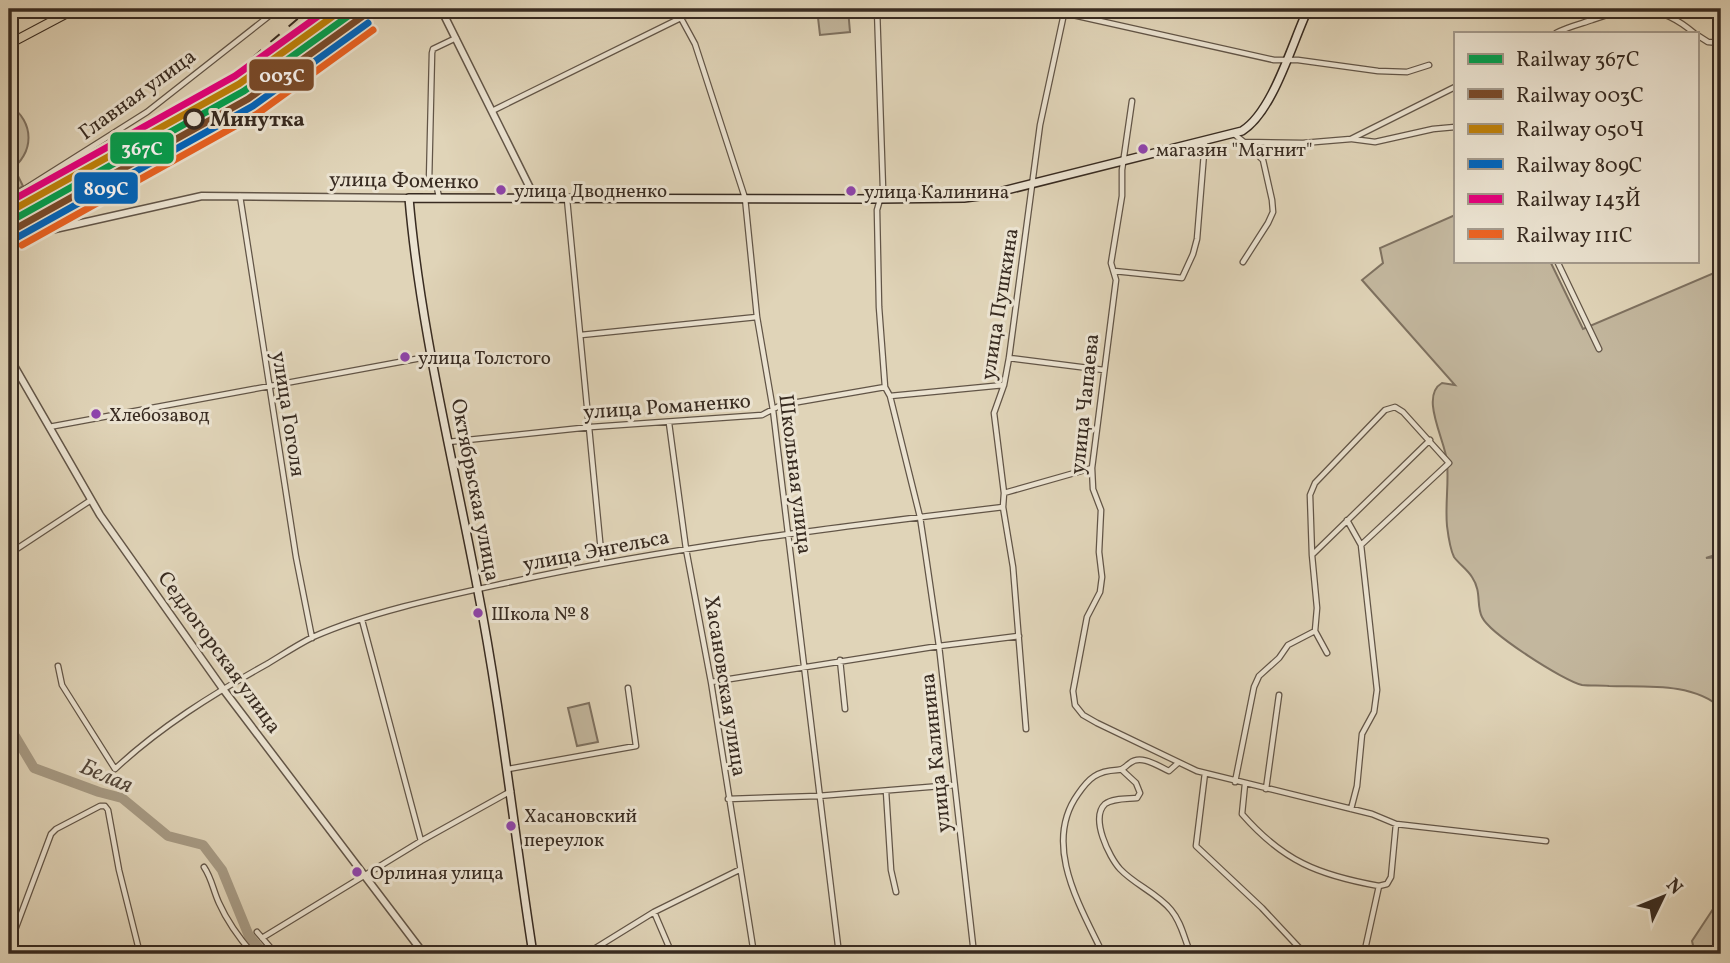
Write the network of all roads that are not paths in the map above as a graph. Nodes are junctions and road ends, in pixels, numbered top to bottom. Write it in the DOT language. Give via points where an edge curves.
graph roads {
  1 [pos="75,9"];
  2 [pos="278,9"];
  3 [pos="441,9"];
  4 [pos="676,9"];
  5 [pos="699,9"];
  6 [pos="877,9"];
  7 [pos="1034,9"];
  8 [pos="1308,9"];
  9 [pos="1064,11"];
  10 [pos="682,17"];
  11 [pos="1559,32"];
  12 [pos="1693,32"];
  13 [pos="1698,35"];
  14 [pos="457,38"];
  15 [pos="1721,43"];
  16 [pos="9,44"];
  17 [pos="1286,60"];
  18 [pos="1429,65"];
  19 [pos="1454,88"];
  20 [pos="1132,101"];
  21 [pos="492,111"];
  22 [pos="1454,127"];
  23 [pos="1234,134"];
  24 [pos="1352,139"];
  25 [pos="1205,141"];
  26 [pos="1244,142"];
  27 [pos="1124,161"];
  28 [pos="1032,186"];
  29 [pos="240,195"];
  30 [pos="439,197"];
  31 [pos="409,198"];
  32 [pos="536,198"];
  33 [pos="567,198"];
  34 [pos="745,198"];
  35 [pos="9,199"];
  36 [pos="880,199"];
  37 [pos="9,247"];
  38 [pos="1243,261"];
  39 [pos="1557,262"];
  40 [pos="1114,271"];
  41 [pos="757,317"];
  42 [pos="581,335"];
  43 [pos="1599,349"];
  44 [pos="432,356"];
  45 [pos="9,357"];
  46 [pos="1009,358"];
  47 [pos="1104,369"];
  48 [pos="1004,385"];
  49 [pos="268,387"];
  50 [pos="885,387"];
  51 [pos="890,396"];
  52 [pos="772,410"];
  53 [pos="669,423"];
  54 [pos="48,427"];
  55 [pos="591,427"];
  56 [pos="1430,440"];
  57 [pos="448,442"];
  58 [pos="1091,468"];
  59 [pos="1004,493"];
  60 [pos="91,500"];
  61 [pos="1003,508"];
  62 [pos="920,517"];
  63 [pos="1347,520"];
  64 [pos="788,534"];
  65 [pos="1361,545"];
  66 [pos="687,549"];
  67 [pos="9,554"];
  68 [pos="1312,555"];
  69 [pos="602,562"];
  70 [pos="478,589"];
  71 [pos="362,620"];
  72 [pos="1315,631"];
  73 [pos="1019,636"];
  74 [pos="312,638"];
  75 [pos="939,646"];
  76 [pos="1327,653"];
  77 [pos="840,660"];
  78 [pos="58,666"];
  79 [pos="803,666"];
  80 [pos="711,682"];
  81 [pos="628,688"];
  82 [pos="223,689"];
  83 [pos="1279,695"];
  84 [pos="845,709"];
  85 [pos="1026,729"];
  86 [pos="1178,763"];
  87 [pos="508,769"];
  88 [pos="1122,770"];
  89 [pos="1205,773"];
  90 [pos="1235,782"];
  91 [pos="1245,784"];
  92 [pos="953,785"];
  93 [pos="1266,789"];
  94 [pos="511,791"];
  95 [pos="886,791"];
  96 [pos="818,796"];
  97 [pos="728,799"];
  98 [pos="1351,809"];
  99 [pos="1396,824"];
  100 [pos="421,841"];
  101 [pos="1546,841"];
  102 [pos="204,867"];
  103 [pos="739,870"];
  104 [pos="364,875"];
  105 [pos="1379,886"];
  106 [pos="896,892"];
  107 [pos="654,912"];
  108 [pos="257,932"];
  109 [pos="261,938"];
  110 [pos="9,943"];
  111 [pos="12,954"];
  112 [pos="140,954"];
  113 [pos="253,954"];
  114 [pos="276,954"];
  115 [pos="424,954"];
  116 [pos="533,954"];
  117 [pos="586,954"];
  118 [pos="672,954"];
  119 [pos="754,954"];
  120 [pos="839,954"];
  121 [pos="972,954"];
  122 [pos="1024,954"];
  123 [pos="1103,954"];
  124 [pos="1191,954"];
  125 [pos="1305,954"];
  126 [pos="1364,954"];
  1 -- 16 [label="main road"];
  2 -- 35 [label="street, Главная улица" via="147,111"];
  3 -- 14 [label="street"];
  4 -- 10 [label="street, Школьная улица"];
  5 -- 10 [label="street"];
  6 -- 36 [label="street, улица Калинина"];
  7 -- 9 [label="street"];
  8 -- 17 [label="main road"];
  9 -- 17 [label="street"];
  9 -- 28 [label="street, улица Пушкина"];
  10 -- 21 [label="street"];
  10 -- 34 [label="street, Школьная улица"];
  11 -- 12 [label="street" via="1610,13 1646,9 1673,18"];
  13 -- 15 [label="street"];
  14 -- 21 [label="street"];
  14 -- 30 [label="street" via="432,53 429,182"];
  17 -- 18 [label="street" via="1407,72"];
  17 -- 23 [label="main road" via="1260,116"];
  19 -- 24 [label="street"];
  20 -- 27 [label="street, улица Чапаева"];
  21 -- 32 [label="street"];
  22 -- 24 [label="street" via="1375,142"];
  23 -- 25 [label="main road, улица Фоменко"];
  23 -- 26 [label="street"];
  24 -- 26 [label="street"];
  25 -- 27 [label="main road, улица Фоменко"];
  25 -- 40 [label="street" via="1197,239 1182,278"];
  26 -- 38 [label="street" via="1264,160 1273,212"];
  27 -- 28 [label="main road, улица Фоменко"];
  27 -- 40 [label="street, улица Чапаева" via="1111,263"];
  28 -- 36 [label="main road, улица Фоменко" via="964,198"];
  28 -- 46 [label="street, улица Пушкина"];
  29 -- 31 [label="street, улица Фоменко"];
  29 -- 37 [label="street, улица Фоменко" via="202,196 84,221 46,230"];
  29 -- 49 [label="street, улица Гоголя"];
  30 -- 31 [label="main road, улица Фоменко"];
  30 -- 32 [label="main road, улица Фоменко"];
  31 -- 44 [label="main road, Октябрьская улица"];
  32 -- 33 [label="main road, улица Фоменко"];
  33 -- 34 [label="main road, улица Фоменко"];
  33 -- 42 [label="street"];
  34 -- 36 [label="main road, улица Фоменко"];
  34 -- 41 [label="street, Школьная улица"];
  36 -- 50 [label="street, улица Калинина" via="879,307"];
  39 -- 43 [label="street"];
  40 -- 47 [label="street, улица Чапаева"];
  41 -- 42 [label="street"];
  41 -- 52 [label="street, Школьная улица"];
  42 -- 55 [label="street"];
  44 -- 49 [label="street"];
  44 -- 57 [label="main road, Октябрьская улица"];
  45 -- 54 [label="street, Седлогорская улица"];
  46 -- 47 [label="street"];
  46 -- 48 [label="street, улица Пушкина"];
  47 -- 58 [label="street, улица Чапаева"];
  48 -- 51 [label="street"];
  48 -- 59 [label="street, улица Пушкина" via="994,413"];
  49 -- 54 [label="street"];
  49 -- 74 [label="street, улица Гоголя"];
  50 -- 51 [label="street, улица Калинина"];
  50 -- 52 [label="street, улица Романенко"];
  51 -- 62 [label="street, улица Калинина"];
  52 -- 53 [label="street, улица Романенко" via="761,415"];
  52 -- 64 [label="street, Школьная улица"];
  53 -- 55 [label="street, улица Романенко"];
  53 -- 66 [label="street, Хасановская улица"];
  54 -- 60 [label="street, Седлогорская улица"];
  55 -- 57 [label="street, улица Романенко"];
  55 -- 69 [label="street"];
  56 -- 63 [label="street"];
  56 -- 65 [label="street" via="1449,463"];
  56 -- 68 [label="street" via="1403,412 1395,407 1385,410 1315,483 1310,495"];
  57 -- 70 [label="main road, Октябрьская улица"];
  58 -- 59 [label="street"];
  58 -- 86 [label="street, улица Чапаева" via="1101,510 1102,578 1087,617 1074,705 1097,723"];
  59 -- 61 [label="street, улица Пушкина"];
  60 -- 67 [label="street"];
  60 -- 82 [label="street, Седлогорская улица"];
  61 -- 62 [label="street, улица Энгельса"];
  61 -- 73 [label="street, улица Пушкина"];
  62 -- 64 [label="street, улица Энгельса"];
  62 -- 75 [label="street, улица Калинина"];
  63 -- 65 [label="street"];
  63 -- 68 [label="street"];
  64 -- 66 [label="street, улица Энгельса"];
  64 -- 79 [label="street, Школьная улица"];
  65 -- 98 [label="street" via="1377,690 1374,712 1362,734"];
  66 -- 69 [label="street, улица Энгельса"];
  66 -- 80 [label="street, Хасановская улица"];
  68 -- 72 [label="street"];
  69 -- 70 [label="street, улица Энгельса"];
  70 -- 71 [label="street, улица Энгельса"];
  70 -- 87 [label="main road, Октябрьская улица"];
  71 -- 74 [label="street, улица Энгельса"];
  71 -- 100 [label="street"];
  72 -- 76 [label="street"];
  72 -- 90 [label="street" via="1288,645 1259,676"];
  73 -- 75 [label="street"];
  73 -- 85 [label="street, улица Пушкина"];
  74 -- 82 [label="street, улица Энгельса"];
  75 -- 77 [label="street"];
  75 -- 92 [label="street, улица Калинина"];
  77 -- 79 [label="street"];
  77 -- 84 [label="street"];
  78 -- 82 [label="street, улица Энгельса" via="62,685 115,769 152,737"];
  79 -- 80 [label="street"];
  79 -- 96 [label="street, Школьная улица"];
  80 -- 97 [label="street, Хасановская улица"];
  81 -- 87 [label="street" via="636,746"];
  82 -- 104 [label="street, Седлогорская улица"];
  83 -- 93 [label="street"];
  86 -- 88 [label="street" via="1169,771 1142,759"];
  86 -- 89 [label="street, улица Чапаева"];
  87 -- 94 [label="main road, Октябрьская улица"];
  88 -- 123 [label="street" via="1094,775 1069,807 1064,830 1062,853 1068,874"];
  88 -- 124 [label="street" via="1140,793 1137,798 1113,800 1101,810 1098,822 1106,847 1126,876 1168,906 1180,922"];
  89 -- 90 [label="street, улица Чапаева"];
  89 -- 125 [label="street" via="1196,846"];
  90 -- 91 [label="street, улица Чапаева"];
  91 -- 93 [label="street, улица Чапаева"];
  91 -- 105 [label="street" via="1242,814 1282,853 1311,868"];
  92 -- 95 [label="street"];
  92 -- 121 [label="street, улица Калинина"];
  93 -- 98 [label="street, улица Чапаева"];
  94 -- 100 [label="street"];
  94 -- 116 [label="main road, Октябрьская улица"];
  95 -- 96 [label="street"];
  95 -- 106 [label="street"];
  96 -- 97 [label="street"];
  96 -- 120 [label="street, Школьная улица"];
  97 -- 103 [label="street, Хасановская улица"];
  98 -- 99 [label="street, улица Чапаева"];
  99 -- 101 [label="street, улица Чапаева"];
  99 -- 105 [label="street" via="1391,877"];
  100 -- 104 [label="street"];
  102 -- 113 [label="street" via="225,915"];
  103 -- 107 [label="street"];
  103 -- 119 [label="street, Хасановская улица"];
  104 -- 109 [label="street"];
  104 -- 115 [label="street, Седлогорская улица"];
  105 -- 126 [label="street"];
  107 -- 117 [label="street"];
  107 -- 118 [label="street"];
  108 -- 109 [label="street"];
  109 -- 114 [label="street"];
  110 -- 111 [label="street"];
  110 -- 112 [label="street" via="51,834 105,806"];
  121 -- 122 [label="street"];
}
